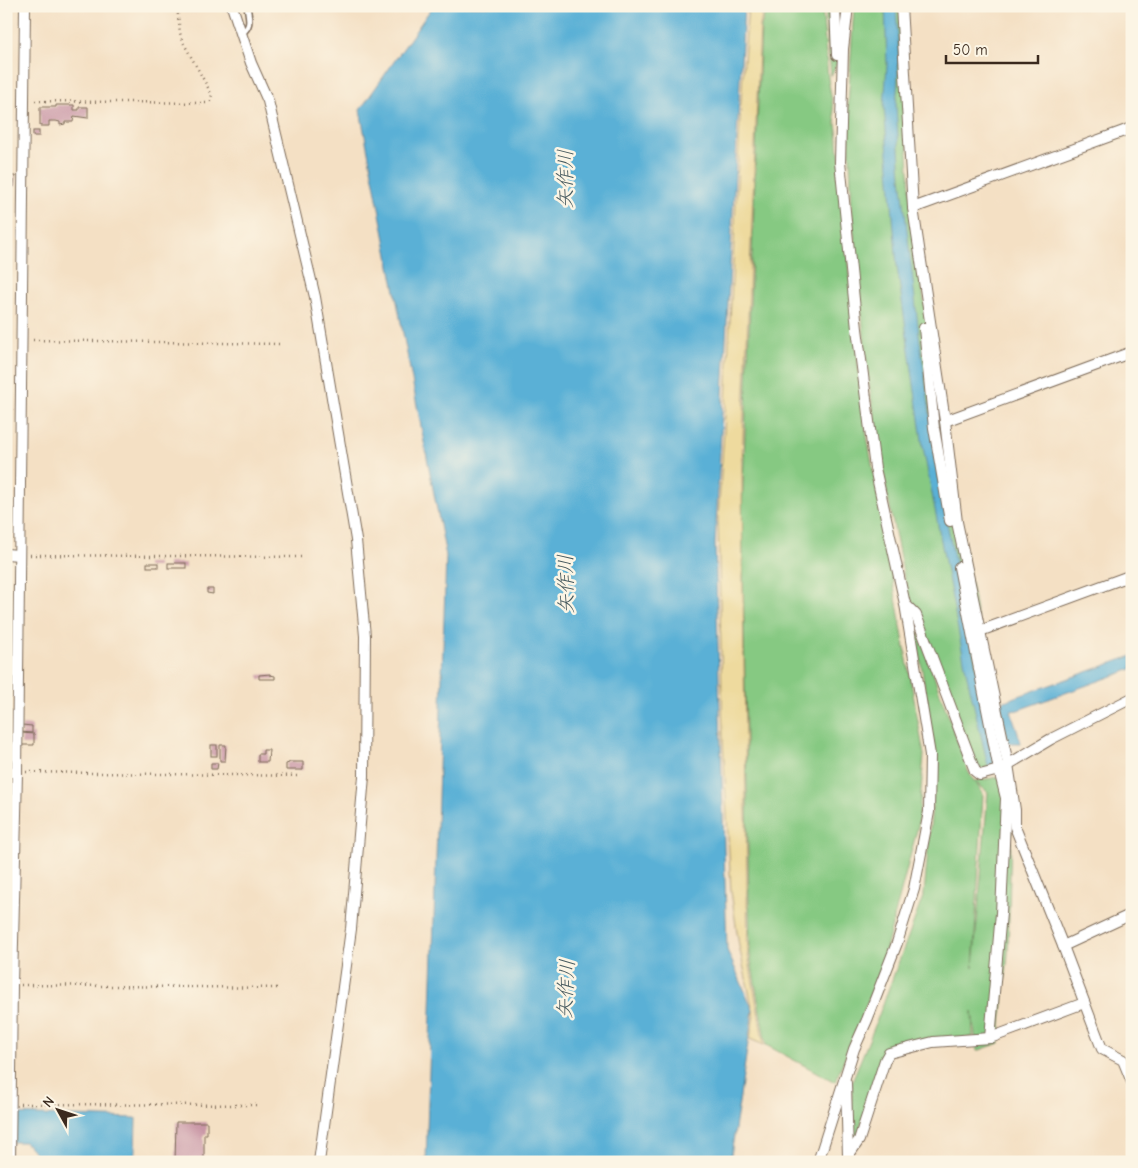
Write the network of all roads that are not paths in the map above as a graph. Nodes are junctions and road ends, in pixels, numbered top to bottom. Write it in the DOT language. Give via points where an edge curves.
graph roads {
  1 [pos="25,6"];
  2 [pos="232,6"];
  3 [pos="247,6"];
  4 [pos="835,6"];
  5 [pos="848,6"];
  6 [pos="900,6"];
  7 [pos="240,34"];
  8 [pos="842,69"];
  9 [pos="1132,128"];
  10 [pos="913,208"];
  11 [pos="1132,352"];
  12 [pos="945,421"];
  13 [pos="6,554"];
  14 [pos="19,554"];
  15 [pos="1132,575"];
  16 [pos="905,604"];
  17 [pos="980,631"];
  18 [pos="1132,698"];
  19 [pos="1008,764"];
  20 [pos="998,770"];
  21 [pos="6,772"];
  22 [pos="17,772"];
  23 [pos="1132,914"];
  24 [pos="1063,946"];
  25 [pos="9,985"];
  26 [pos="1084,1003"];
  27 [pos="990,1038"];
  28 [pos="845,1075"];
  29 [pos="1132,1082"];
  30 [pos="848,1159"];
  31 [pos="10,1162"];
  32 [pos="319,1162"];
  33 [pos="818,1162"];
  1 -- 14 [label="street"];
  2 -- 7 [label="street"];
  3 -- 7 [label="lane" via="250,25"];
  4 -- 8 [label="street" via="837,59"];
  5 -- 8 [label="street"];
  6 -- 10 [label="street"];
  6 -- 20 [label="street" via="909,211 934,428"];
  7 -- 32 [label="street" via="268,101 315,297 356,540 365,636 364,776 351,929"];
  8 -- 16 [label="street" via="840,162 857,329 875,468"];
  9 -- 10 [label="street"];
  10 -- 12 [label="street"];
  11 -- 12 [label="street"];
  12 -- 17 [label="street" via="957,522"];
  13 -- 14 [label="street"];
  14 -- 22 [label="street"];
  15 -- 17 [label="street"];
  16 -- 20 [label="street" via="916,615 975,771 980,775"];
  16 -- 28 [label="street" via="930,755 929,812 914,889"];
  17 -- 19 [label="street"];
  18 -- 19 [label="street"];
  19 -- 20 [label="street"];
  19 -- 24 [label="street" via="1015,827"];
  20 -- 27 [label="street" via="1006,798 1001,913"];
  21 -- 22 [label="street"];
  22 -- 25 [label="street"];
  23 -- 24 [label="street"];
  24 -- 26 [label="street"];
  25 -- 31 [label="street"];
  26 -- 27 [label="street"];
  26 -- 29 [label="street" via="1102,1049 1122,1060"];
  27 -- 30 [label="street" via="933,1042 889,1053 859,1140"];
  28 -- 30 [label="street"];
  28 -- 33 [label="street"];
}
